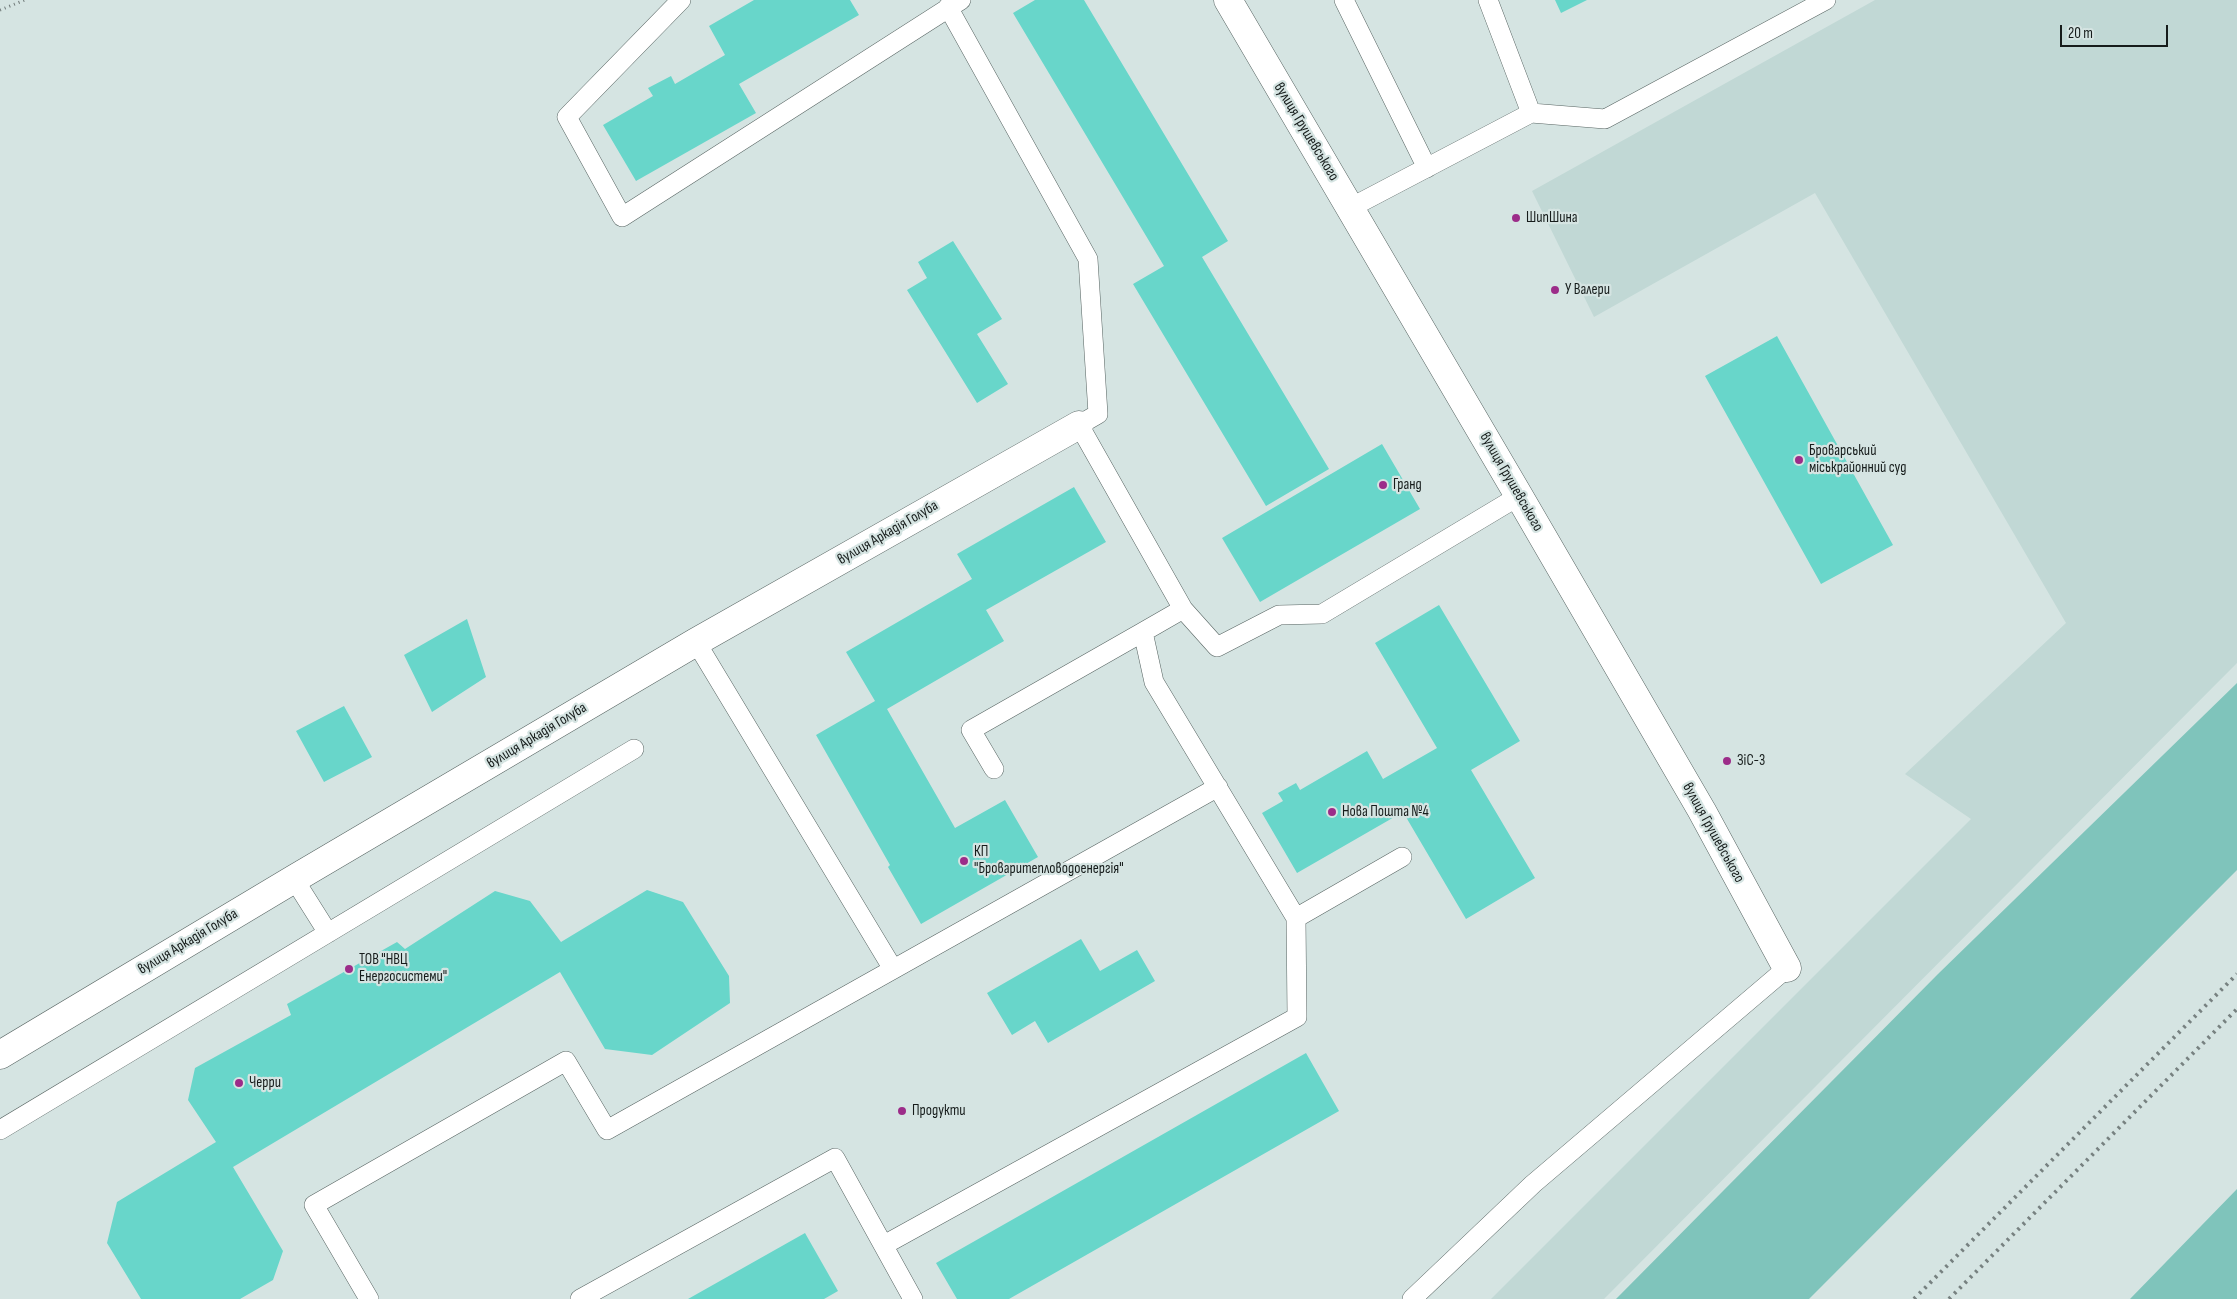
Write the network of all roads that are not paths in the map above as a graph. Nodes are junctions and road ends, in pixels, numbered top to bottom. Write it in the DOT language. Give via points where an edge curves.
graph roads {
  1 [pos="681,0"];
  2 [pos="1228,0"];
  3 [pos="1488,0"];
  4 [pos="1826,0"];
  5 [pos="1349,2"];
  6 [pos="954,4"];
  7 [pos="1531,113"];
  8 [pos="1427,168"];
  9 [pos="1350,208"];
  10 [pos="1079,425"];
  11 [pos="1519,496"];
  12 [pos="1183,610"];
  13 [pos="1144,632"];
  14 [pos="696,642"];
  15 [pos="634,750"];
  16 [pos="994,769"];
  17 [pos="1218,787"];
  18 [pos="1402,857"];
  19 [pos="294,879"];
  20 [pos="1296,918"];
  21 [pos="328,933"];
  22 [pos="1787,968"];
  23 [pos="893,970"];
  24 [pos="0,1055"];
  25 [pos="0,1130"];
  26 [pos="884,1245"];
  27 [pos="369,1299"];
  28 [pos="580,1299"];
  29 [pos="912,1299"];
  30 [pos="1412,1299"];
  1 -- 6 [label="lane" via="567,117 622,217"];
  2 -- 9 [label="street, вулиця Грушевського"];
  3 -- 7 [label="lane"];
  4 -- 7 [label="lane" via="1605,119"];
  5 -- 8 [label="lane"];
  6 -- 10 [label="lane" via="1088,258 1098,414"];
  7 -- 8 [label="lane"];
  8 -- 9 [label="lane"];
  9 -- 11 [label="street, вулиця Грушевського"];
  10 -- 12 [label="lane"];
  10 -- 14 [label="street, вулиця Аркадія Голуба"];
  11 -- 12 [label="lane" via="1322,614 1279,615 1217,647"];
  11 -- 22 [label="street, вулиця Грушевського" via="1702,811"];
  12 -- 13 [label="lane"];
  13 -- 16 [label="lane" via="971,730"];
  13 -- 17 [label="lane" via="1154,682"];
  14 -- 19 [label="street, вулиця Аркадія Голуба"];
  14 -- 23 [label="lane"];
  15 -- 21 [label="lane"];
  17 -- 20 [label="lane"];
  17 -- 23 [label="lane"];
  18 -- 20 [label="lane"];
  19 -- 21 [label="lane"];
  19 -- 24 [label="street, вулиця Аркадія Голуба"];
  20 -- 26 [label="lane" via="1297,1017"];
  21 -- 25 [label="lane"];
  22 -- 30 [label="lane" via="1533,1184"];
  23 -- 27 [label="lane" via="607,1130 566,1061 314,1205"];
  26 -- 28 [label="lane" via="835,1158"];
  26 -- 29 [label="lane"];
}
